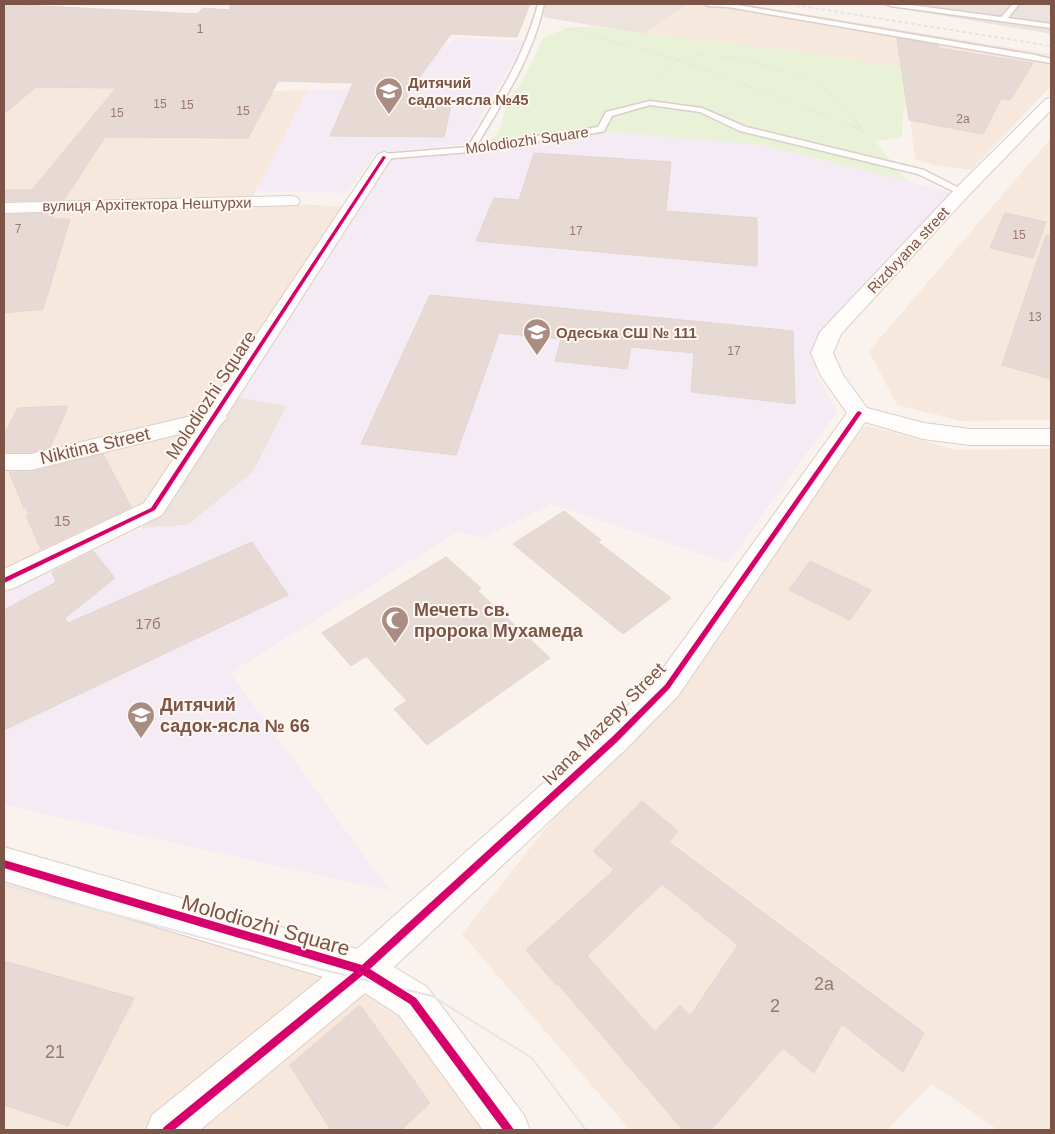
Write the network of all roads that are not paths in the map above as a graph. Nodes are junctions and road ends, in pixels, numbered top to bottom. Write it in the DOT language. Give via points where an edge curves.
graph roads {
  1 [pos="541,4"];
  2 [pos="708,4"];
  3 [pos="890,4"];
  4 [pos="1016,4"];
  5 [pos="1004,18"];
  6 [pos="1051,26"];
  7 [pos="1051,61"];
  8 [pos="1051,102"];
  9 [pos="471,149"];
  10 [pos="384,157"];
  11 [pos="962,192"];
  12 [pos="291,201"];
  13 [pos="4,208"];
  14 [pos="859,413"];
  15 [pos="215,418"];
  16 [pos="1051,437"];
  17 [pos="4,462"];
  18 [pos="4,581"];
  19 [pos="4,864"];
  20 [pos="363,970"];
  21 [pos="167,1130"];
  22 [pos="509,1130"];
  1 -- 9 [label="lane" via="527,49"];
  2 -- 7 [label="lane"];
  3 -- 5 [label="lane"];
  4 -- 5 [label="lane"];
  5 -- 6 [label="lane"];
  8 -- 11 [label="street, Rizdvyana street"];
  9 -- 10 [label="lane, Molodiozhi Square"];
  9 -- 11 [label="lane, Molodiozhi Square" via="602,129 609,114 650,103 702,110 743,129 921,172"];
  10 -- 15 [label="street, Molodiozhi Square"];
  11 -- 14 [label="street, Rizdvyana street" via="830,332 822,353 832,376"];
  12 -- 13 [label="street, вулиця Архітектора Нештурхи"];
  14 -- 16 [label="street" via="923,431 951,435"];
  14 -- 20 [label="street, Ivana Mazepy Street" via="667,687"];
  15 -- 17 [label="street, Nikitina Street" via="31,462"];
  15 -- 18 [label="street, Molodiozhi Square" via="153,509"];
  19 -- 20 [label="street, Molodiozhi Square"];
  20 -- 21 [label="street, Molodiozhi Square"];
  20 -- 22 [label="street" via="412,1001"];
}
